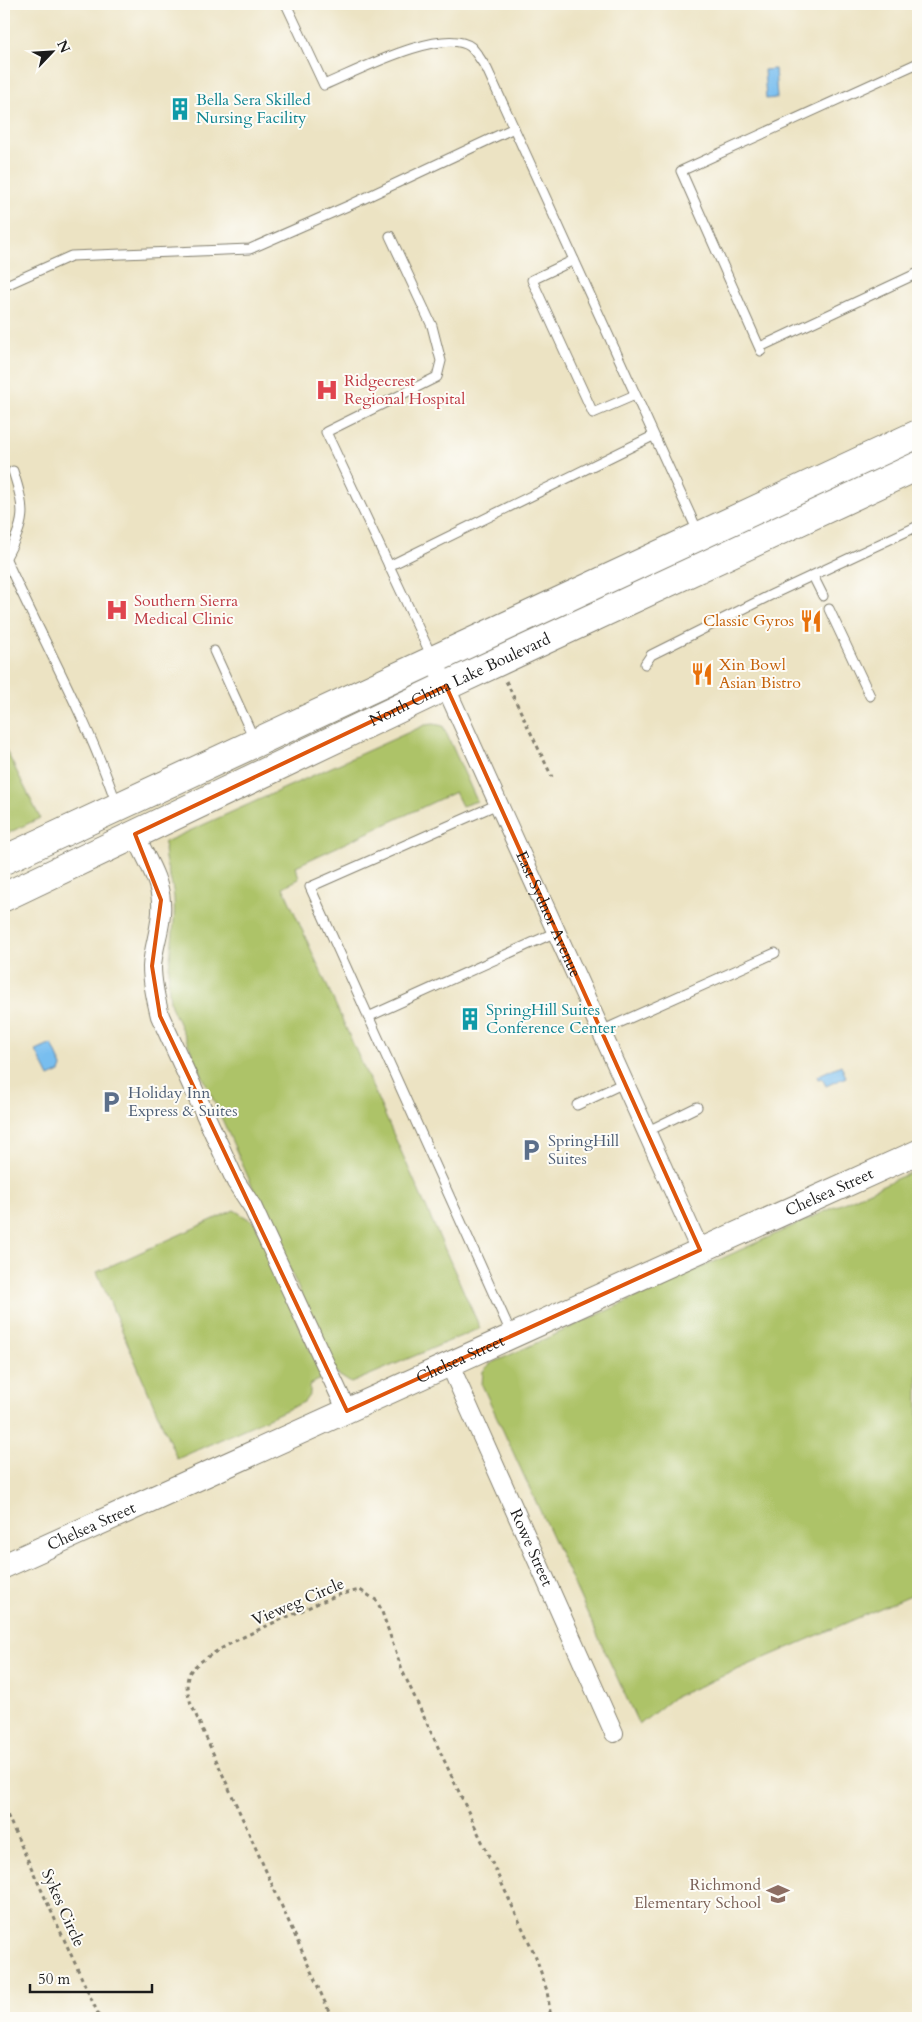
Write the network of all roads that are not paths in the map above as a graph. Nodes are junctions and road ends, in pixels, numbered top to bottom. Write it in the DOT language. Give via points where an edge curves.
graph roads {
  1 [pos="286,4"];
  2 [pos="918,62"];
  3 [pos="514,128"];
  4 [pos="390,236"];
  5 [pos="574,260"];
  6 [pos="918,274"];
  7 [pos="4,286"];
  8 [pos="635,394"];
  9 [pos="918,434"];
  10 [pos="653,436"];
  11 [pos="918,466"];
  12 [pos="13,471"];
  13 [pos="918,526"];
  14 [pos="700,536"];
  15 [pos="5,557"];
  16 [pos="389,566"];
  17 [pos="813,576"];
  18 [pos="822,596"];
  19 [pos="828,609"];
  20 [pos="214,651"];
  21 [pos="433,659"];
  22 [pos="645,664"];
  23 [pos="446,686"];
  24 [pos="870,696"];
  25 [pos="256,743"];
  26 [pos="498,804"];
  27 [pos="117,806"];
  28 [pos="135,834"];
  29 [pos="4,860"];
  30 [pos="8,895"];
  31 [pos="556,932"];
  32 [pos="775,953"];
  33 [pos="368,1016"];
  34 [pos="600,1031"];
  35 [pos="624,1083"];
  36 [pos="577,1104"];
  37 [pos="697,1108"];
  38 [pos="646,1132"];
  39 [pos="918,1152"];
  40 [pos="700,1250"];
  41 [pos="512,1335"];
  42 [pos="449,1363"];
  43 [pos="347,1410"];
  44 [pos="4,1566"];
  45 [pos="614,1733"];
  1 -- 3 [label="lane" via="324,85 409,48 451,40 471,47 487,69"];
  2 -- 6 [label="lane" via="681,171 760,349"];
  3 -- 5 [label="lane"];
  3 -- 7 [label="lane" via="250,249 71,256"];
  4 -- 16 [label="lane" via="432,326 441,361 437,377 326,432"];
  5 -- 8 [label="lane"];
  5 -- 8 [label="lane" via="532,280 593,413"];
  8 -- 10 [label="lane"];
  9 -- 14 [label="main road, North China Lake Boulevard"];
  10 -- 14 [label="lane"];
  10 -- 16 [label="lane"];
  11 -- 23 [label="main road, North China Lake Boulevard"];
  12 -- 15 [label="lane" via="23,502 20,531"];
  13 -- 17 [label="lane"];
  14 -- 21 [label="main road, North China Lake Boulevard"];
  15 -- 27 [label="lane" via="80,711"];
  16 -- 21 [label="lane"];
  17 -- 18 [label="lane"];
  17 -- 22 [label="lane" via="651,655"];
  19 -- 24 [label="lane"];
  20 -- 25 [label="lane"];
  21 -- 23 [label="street, East Sydnor Avenue"];
  21 -- 25 [label="main road, North China Lake Boulevard"];
  23 -- 26 [label="street, East Sydnor Avenue"];
  23 -- 28 [label="main road, North China Lake Boulevard"];
  25 -- 27 [label="main road, North China Lake Boulevard"];
  26 -- 31 [label="street, East Sydnor Avenue"];
  26 -- 33 [label="lane" via="310,887"];
  27 -- 29 [label="main road, North China Lake Boulevard"];
  27 -- 30 [label="main road" via="116,821 111,827 23,873"];
  28 -- 30 [label="main road, North China Lake Boulevard"];
  28 -- 43 [label="street" via="153,872 161,900 161,922 152,966 160,1016 236,1182 252,1206"];
  31 -- 33 [label="lane"];
  31 -- 34 [label="street, East Sydnor Avenue"];
  32 -- 34 [label="lane"];
  33 -- 41 [label="lane"];
  34 -- 35 [label="street, East Sydnor Avenue"];
  35 -- 36 [label="lane"];
  35 -- 38 [label="street, East Sydnor Avenue"];
  37 -- 38 [label="lane"];
  38 -- 40 [label="street, East Sydnor Avenue"];
  39 -- 40 [label="street, Chelsea Street"];
  40 -- 41 [label="street, Chelsea Street"];
  41 -- 42 [label="street, Chelsea Street"];
  42 -- 43 [label="street, Chelsea Street"];
  42 -- 45 [label="street, Rowe Street"];
  43 -- 44 [label="street, Chelsea Street"];
}
